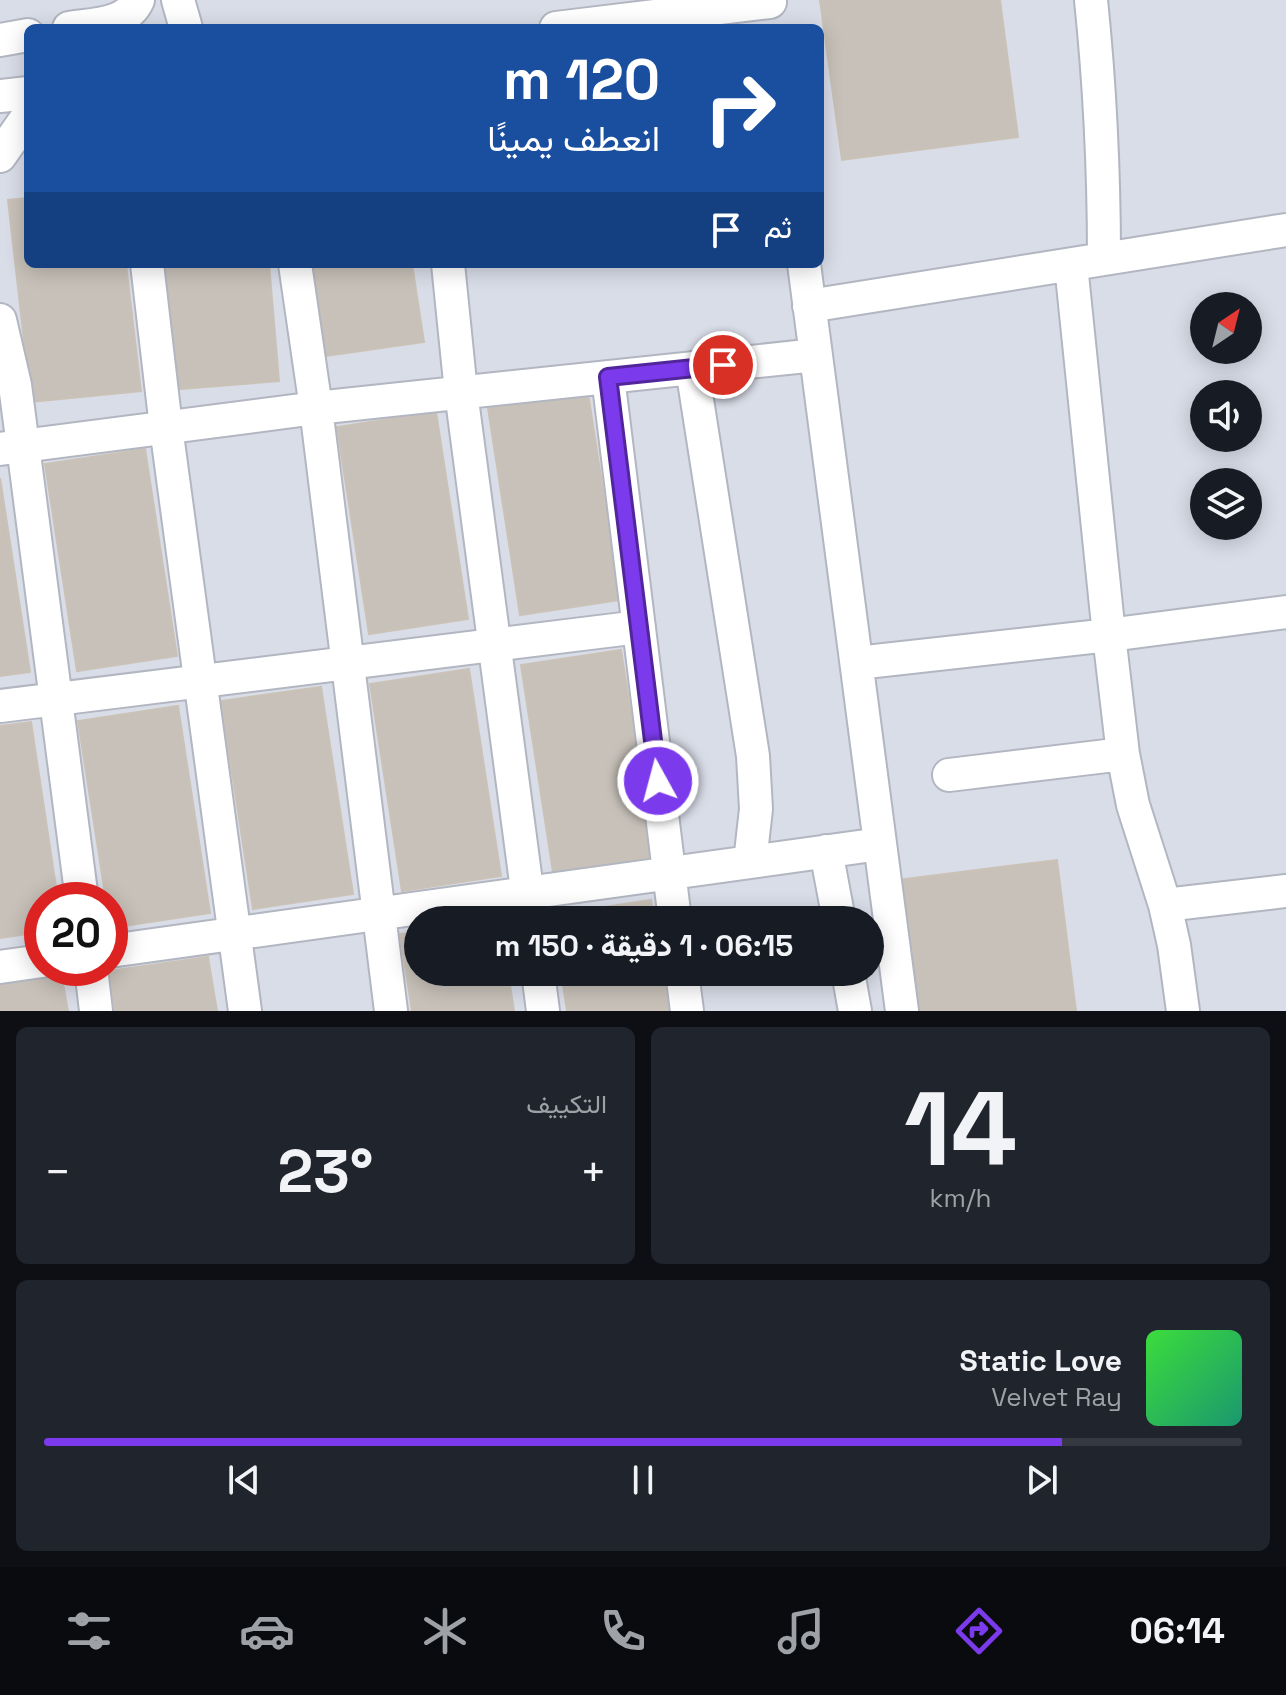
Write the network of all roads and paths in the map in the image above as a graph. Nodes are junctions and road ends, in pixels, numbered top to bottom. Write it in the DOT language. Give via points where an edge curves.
graph roads {
  1 [pos="138,0"];
  2 [pos="178,0"];
  3 [pos="1091,0"];
  4 [pos="771,10"];
  5 [pos="92,24"];
  6 [pos="185,24"];
  7 [pos="605,24"];
  8 [pos="24,93"];
  9 [pos="0,96"];
  10 [pos="24,122"];
  11 [pos="0,156"];
  12 [pos="1286,230"];
  13 [pos="1104,259"];
  14 [pos="1071,265"];
  15 [pos="147,268"];
  16 [pos="296,268"];
  17 [pos="448,268"];
  18 [pos="804,268"];
  19 [pos="809,306"];
  20 [pos="0,320"];
  21 [pos="816,355"];
  22 [pos="692,368"];
  23 [pos="608,377"];
  24 [pos="461,392"];
  25 [pos="316,408"];
  26 [pos="166,427"];
  27 [pos="12,447"];
  28 [pos="1286,612"];
  29 [pos="639,627"];
  30 [pos="1109,635"];
  31 [pos="495,645"];
  32 [pos="348,663"];
  33 [pos="857,663"];
  34 [pos="200,681"];
  35 [pos="57,699"];
  36 [pos="0,706"];
  37 [pos="1123,754"];
  38 [pos="949,775"];
  39 [pos="880,844"];
  40 [pos="826,851"];
  41 [pos="750,862"];
  42 [pos="670,873"];
  43 [pos="80,882"];
  44 [pos="1286,891"];
  45 [pos="1165,905"];
  46 [pos="529,906"];
  47 [pos="674,906"];
  48 [pos="836,906"];
  49 [pos="404,912"];
  50 [pos="379,913"];
  51 [pos="235,934"];
  52 [pos="128,949"];
  53 [pos="24,964"];
  54 [pos="0,967"];
  55 [pos="93,986"];
  56 [pos="540,986"];
  57 [pos="684,986"];
  58 [pos="851,986"];
  59 [pos="96,1011"];
  60 [pos="245,1011"];
  61 [pos="391,1011"];
  62 [pos="543,1011"];
  63 [pos="687,1011"];
  64 [pos="855,1011"];
  65 [pos="902,1011"];
  66 [pos="1183,1011"];
  1 -- 5 [label="lane" via="120,19"];
  2 -- 6 [label="lane"];
  3 -- 13 [label="lane" via="1104,169"];
  4 -- 7 [label="lane"];
  8 -- 9 [label="lane"];
  10 -- 11 [label="lane"];
  12 -- 13 [label="lane"];
  13 -- 14 [label="lane"];
  14 -- 19 [label="lane"];
  14 -- 30 [label="lane"];
  15 -- 26 [label="lane"];
  16 -- 25 [label="lane"];
  17 -- 24 [label="lane"];
  18 -- 19 [label="lane"];
  19 -- 21 [label="lane"];
  20 -- 27 [label="lane" via="15,385"];
  21 -- 22 [label="lane"];
  21 -- 33 [label="lane"];
  22 -- 23 [label="lane"];
  22 -- 41 [label="lane" via="753,756 756,809"];
  23 -- 24 [label="lane"];
  23 -- 29 [label="lane"];
  24 -- 25 [label="lane"];
  24 -- 31 [label="lane"];
  25 -- 26 [label="lane"];
  25 -- 32 [label="lane"];
  26 -- 27 [label="lane"];
  26 -- 34 [label="lane"];
  27 -- 35 [label="lane"];
  28 -- 30 [label="lane"];
  29 -- 31 [label="lane"];
  29 -- 42 [label="lane"];
  30 -- 33 [label="lane"];
  30 -- 37 [label="lane"];
  31 -- 32 [label="lane"];
  31 -- 46 [label="lane"];
  32 -- 34 [label="lane"];
  32 -- 50 [label="lane"];
  33 -- 39 [label="lane"];
  34 -- 35 [label="lane"];
  34 -- 51 [label="lane"];
  35 -- 36 [label="lane"];
  35 -- 43 [label="lane"];
  37 -- 38 [label="lane"];
  37 -- 45 [label="lane"];
  39 -- 40 [label="lane"];
  39 -- 65 [label="lane"];
  40 -- 41 [label="lane"];
  40 -- 48 [label="lane"];
  41 -- 42 [label="lane"];
  42 -- 46 [label="lane"];
  42 -- 47 [label="lane"];
  44 -- 45 [label="lane"];
  45 -- 66 [label="lane"];
  49 -- 50 [label="lane"];
  50 -- 51 [label="lane"];
  50 -- 61 [label="lane"];
  51 -- 52 [label="lane"];
  51 -- 60 [label="lane"];
  53 -- 54 [label="lane"];
  55 -- 59 [label="lane"];
  56 -- 62 [label="lane"];
  57 -- 63 [label="lane"];
  58 -- 64 [label="lane"];
}
